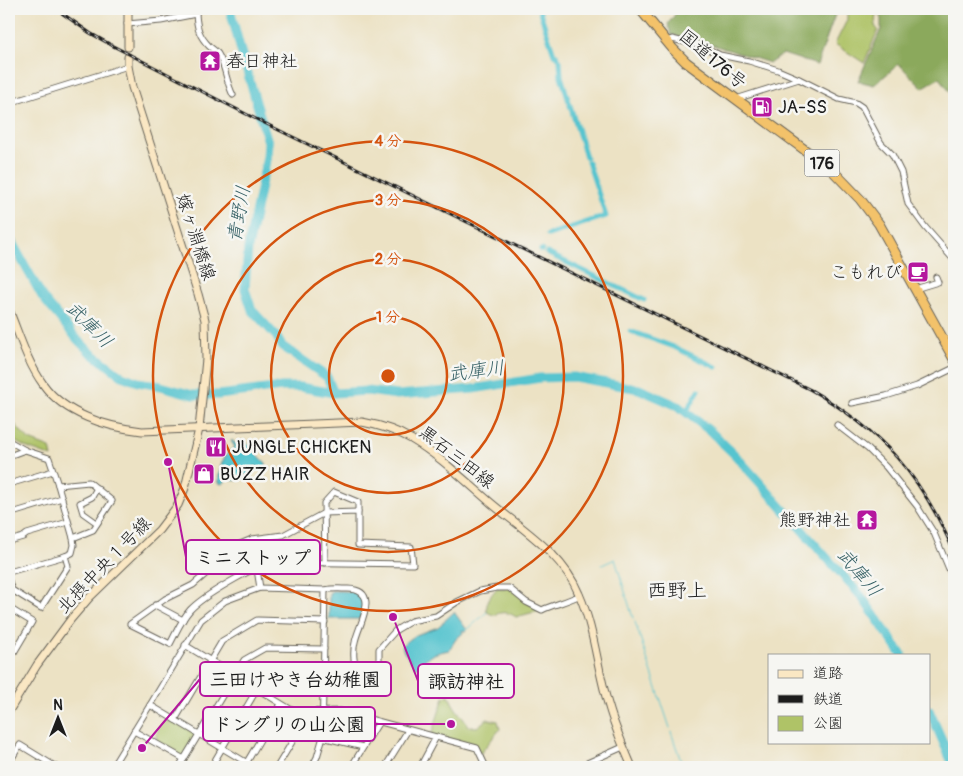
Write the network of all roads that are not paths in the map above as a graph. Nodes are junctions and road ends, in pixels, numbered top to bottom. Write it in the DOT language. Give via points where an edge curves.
graph roads {
  1 [pos="128,9"];
  2 [pos="640,9"];
  3 [pos="196,12"];
  4 [pos="127,24"];
  5 [pos="666,41"];
  6 [pos="128,47"];
  7 [pos="128,57"];
  8 [pos="128,66"];
  9 [pos="799,79"];
  10 [pos="233,95"];
  11 [pos="736,100"];
  12 [pos="9,103"];
  13 [pos="954,260"];
  14 [pos="936,277"];
  15 [pos="914,289"];
  16 [pos="9,310"];
  17 [pos="954,359"];
  18 [pos="954,368"];
  19 [pos="852,403"];
  20 [pos="199,425"];
  21 [pos="837,425"];
  22 [pos="9,441"];
  23 [pos="25,450"];
  24 [pos="9,456"];
  25 [pos="53,471"];
  26 [pos="9,484"];
  27 [pos="58,485"];
  28 [pos="97,488"];
  29 [pos="62,498"];
  30 [pos="358,512"];
  31 [pos="324,513"];
  32 [pos="9,514"];
  33 [pos="68,522"];
  34 [pos="97,523"];
  35 [pos="73,538"];
  36 [pos="252,539"];
  37 [pos="9,541"];
  38 [pos="65,556"];
  39 [pos="325,563"];
  40 [pos="256,568"];
  41 [pos="9,572"];
  42 [pos="9,581"];
  43 [pos="954,581"];
  44 [pos="260,588"];
  45 [pos="325,590"];
  46 [pos="580,595"];
  47 [pos="155,605"];
  48 [pos="9,608"];
  49 [pos="183,620"];
  50 [pos="325,622"];
  51 [pos="185,645"];
  52 [pos="324,649"];
  53 [pos="9,661"];
  54 [pos="210,661"];
  55 [pos="234,676"];
  56 [pos="324,677"];
  57 [pos="257,689"];
  58 [pos="281,704"];
  59 [pos="150,705"];
  60 [pos="9,711"];
  61 [pos="323,711"];
  62 [pos="295,712"];
  63 [pos="175,720"];
  64 [pos="378,722"];
  65 [pos="408,730"];
  66 [pos="134,731"];
  67 [pos="199,734"];
  68 [pos="322,737"];
  69 [pos="436,737"];
  70 [pos="623,747"];
  71 [pos="222,748"];
  72 [pos="363,748"];
  73 [pos="184,759"];
  74 [pos="9,763"];
  75 [pos="113,765"];
  76 [pos="246,765"];
  77 [pos="56,767"];
  78 [pos="121,767"];
  79 [pos="179,767"];
  80 [pos="211,767"];
  81 [pos="254,767"];
  82 [pos="277,767"];
  83 [pos="312,767"];
  84 [pos="351,767"];
  85 [pos="385,767"];
  86 [pos="420,767"];
  87 [pos="486,767"];
  88 [pos="578,767"];
  89 [pos="632,767"];
  1 -- 4 [label="main road"];
  2 -- 5 [label="highway, 国道176号 / 176"];
  3 -- 4 [label="street" via="162,21"];
  3 -- 10 [label="street" via="196,28 218,54"];
  4 -- 6 [label="main road"];
  5 -- 9 [label="street" via="672,39 702,46 720,55 749,61"];
  5 -- 11 [label="highway, 国道176号 / 176" via="686,62"];
  7 -- 8 [label="main road, 嫁ヶ淵橋線"];
  8 -- 12 [label="street"];
  8 -- 20 [label="main road, 嫁ヶ淵橋線" via="205,320 206,359"];
  9 -- 11 [label="street"];
  9 -- 13 [label="street" via="862,107 881,143 897,163 908,204"];
  11 -- 15 [label="highway, 国道176号 / 176" via="848,185 879,224"];
  14 -- 15 [label="street" via="938,282"];
  15 -- 17 [label="highway, 国道176号 / 176"];
  16 -- 20 [label="main road, 黒石三田線" via="36,372 44,385 68,406 98,422 127,430"];
  18 -- 19 [label="street" via="917,386"];
  20 -- 46 [label="main road, 黒石三田線" via="362,422 401,434 447,464 550,552 572,578"];
  20 -- 60 [label="main road, 北摂中央１号線" via="185,488 171,516 71,618"];
  21 -- 43 [label="street" via="868,448 897,480 934,533"];
  22 -- 23 [label="street"];
  23 -- 24 [label="street"];
  23 -- 25 [label="street" via="49,458"];
  25 -- 26 [label="street"];
  25 -- 27 [label="street"];
  27 -- 28 [label="street" via="89,482"];
  27 -- 29 [label="street"];
  28 -- 34 [label="street" via="112,501"];
  28 -- 34 [label="street" via="92,497 80,502 83,513"];
  29 -- 32 [label="street"];
  29 -- 33 [label="street"];
  30 -- 31 [label="street"];
  30 -- 31 [label="street" via="358,502 334,492 324,503"];
  30 -- 39 [label="street" via="358,546 410,547 412,564"];
  31 -- 36 [label="street" via="283,535"];
  31 -- 39 [label="street"];
  33 -- 35 [label="street"];
  33 -- 37 [label="street"];
  34 -- 35 [label="street" via="93,530"];
  35 -- 38 [label="street" via="72,553"];
  36 -- 40 [label="street"];
  36 -- 47 [label="street" via="229,552 193,585"];
  38 -- 41 [label="street"];
  38 -- 42 [label="street" via="68,566 40,608 12,590"];
  39 -- 40 [label="street" via="273,562"];
  40 -- 44 [label="street"];
  40 -- 49 [label="street" via="204,598"];
  44 -- 45 [label="street"];
  44 -- 51 [label="street" via="225,601 212,610 201,620"];
  45 -- 46 [label="street" via="356,590 366,600 366,610 354,644 354,663 363,680 370,681 379,676 379,649 396,630 411,621 436,616 480,591 508,588 542,610"];
  45 -- 50 [label="street"];
  46 -- 70 [label="main road, 黒石三田線" via="608,707"];
  47 -- 49 [label="street"];
  47 -- 49 [label="street" via="130,624 170,644"];
  48 -- 53 [label="street" via="32,622"];
  50 -- 52 [label="street"];
  50 -- 54 [label="street" via="257,620 222,641"];
  51 -- 54 [label="street"];
  51 -- 59 [label="street"];
  52 -- 55 [label="street" via="264,648 244,660"];
  52 -- 56 [label="street"];
  54 -- 55 [label="street"];
  54 -- 63 [label="street"];
  55 -- 57 [label="street"];
  55 -- 67 [label="street"];
  56 -- 57 [label="street" via="266,674"];
  56 -- 61 [label="street"];
  57 -- 58 [label="street"];
  57 -- 71 [label="street"];
  58 -- 62 [label="street"];
  58 -- 76 [label="street"];
  59 -- 63 [label="street"];
  59 -- 66 [label="street"];
  61 -- 62 [label="street"];
  61 -- 64 [label="street" via="340,711"];
  61 -- 68 [label="street"];
  62 -- 82 [label="street" via="296,738"];
  63 -- 67 [label="street"];
  64 -- 65 [label="street"];
  64 -- 72 [label="street"];
  65 -- 69 [label="street"];
  65 -- 85 [label="street"];
  66 -- 73 [label="street"];
  66 -- 75 [label="street"];
  67 -- 71 [label="street"];
  67 -- 73 [label="street"];
  68 -- 72 [label="street"];
  68 -- 83 [label="street"];
  69 -- 86 [label="street"];
  69 -- 87 [label="street" via="477,748"];
  70 -- 88 [label="street"];
  70 -- 89 [label="main road, 黒石三田線"];
  71 -- 76 [label="street"];
  71 -- 80 [label="street"];
  72 -- 84 [label="street"];
  73 -- 79 [label="street"];
  74 -- 77 [label="street" via="20,745"];
  75 -- 78 [label="street"];
  76 -- 81 [label="street"];
}
